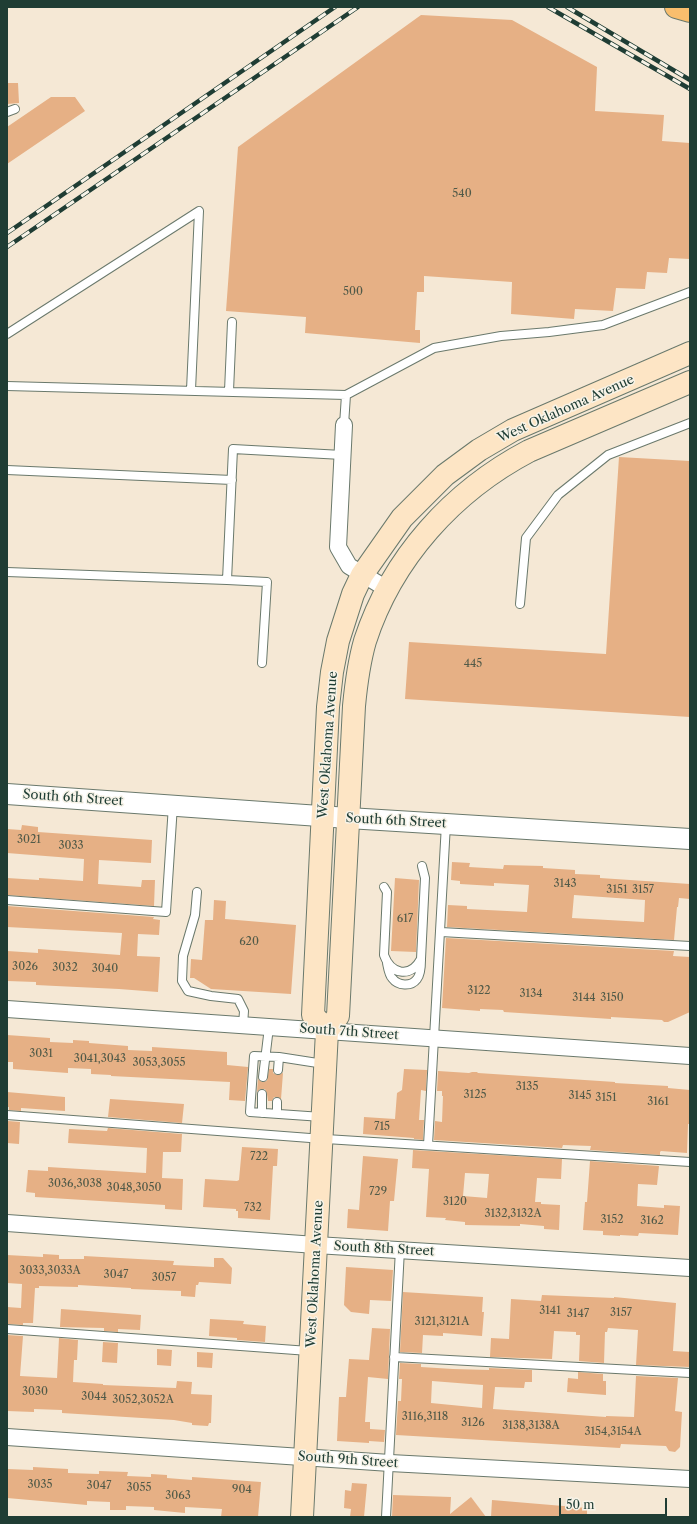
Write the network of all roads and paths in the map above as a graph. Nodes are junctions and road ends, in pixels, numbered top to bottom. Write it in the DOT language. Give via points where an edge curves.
graph roads {
  1 [pos="676,7"];
  2 [pos="690,11"];
  3 [pos="690,292"];
  4 [pos="232,322"];
  5 [pos="7,334"];
  6 [pos="690,353"];
  7 [pos="690,382"];
  8 [pos="7,386"];
  9 [pos="191,390"];
  10 [pos="229,391"];
  11 [pos="346,395"];
  12 [pos="690,423"];
  13 [pos="344,425"];
  14 [pos="342,455"];
  15 [pos="7,470"];
  16 [pos="232,480"];
  17 [pos="7,572"];
  18 [pos="362,575"];
  19 [pos="227,580"];
  20 [pos="387,589"];
  21 [pos="520,604"];
  22 [pos="262,663"];
  23 [pos="7,794"];
  24 [pos="173,805"];
  25 [pos="322,816"];
  26 [pos="348,818"];
  27 [pos="446,824"];
  28 [pos="690,839"];
  29 [pos="422,866"];
  30 [pos="384,887"];
  31 [pos="197,892"];
  32 [pos="7,900"];
  33 [pos="441,932"];
  34 [pos="690,946"];
  35 [pos="421,959"];
  36 [pos="386,963"];
  37 [pos="7,1009"];
  38 [pos="243,1025"];
  39 [pos="269,1027"];
  40 [pos="327,1031"];
  41 [pos="434,1038"];
  42 [pos="265,1056"];
  43 [pos="690,1056"];
  44 [pos="279,1057"];
  45 [pos="326,1065"];
  46 [pos="278,1070"];
  47 [pos="263,1077"];
  48 [pos="262,1094"];
  49 [pos="277,1102"];
  50 [pos="262,1113"];
  51 [pos="277,1114"];
  52 [pos="7,1115"];
  53 [pos="322,1128"];
  54 [pos="428,1145"];
  55 [pos="690,1162"];
  56 [pos="7,1223"];
  57 [pos="316,1245"];
  58 [pos="400,1249"];
  59 [pos="690,1268"];
  60 [pos="7,1329"];
  61 [pos="311,1351"];
  62 [pos="394,1357"];
  63 [pos="690,1373"];
  64 [pos="7,1437"];
  65 [pos="305,1458"];
  66 [pos="390,1463"];
  67 [pos="690,1480"];
  68 [pos="302,1517"];
  69 [pos="386,1517"];
  1 -- 2 [label="highway"];
  3 -- 11 [label="lane" via="603,325 501,336 434,348"];
  4 -- 10 [label="lane"];
  5 -- 9 [label="lane" via="199,211"];
  6 -- 18 [label="main road, West Oklahoma Avenue" via="513,430 479,450 445,475 402,518"];
  7 -- 20 [label="main road, West Oklahoma Avenue" via="506,462 448,507 431,526"];
  8 -- 9 [label="lane"];
  9 -- 10 [label="lane"];
  10 -- 11 [label="lane"];
  11 -- 13 [label="lane"];
  12 -- 21 [label="lane" via="608,455 558,495 526,538"];
  13 -- 14 [label="street"];
  14 -- 16 [label="lane" via="233,449"];
  14 -- 18 [label="street" via="338,548 349,566"];
  15 -- 16 [label="lane"];
  16 -- 19 [label="lane"];
  17 -- 19 [label="lane"];
  18 -- 20 [label="street"];
  18 -- 25 [label="main road, West Oklahoma Avenue" via="345,617 332,672"];
  19 -- 22 [label="lane" via="267,582"];
  20 -- 26 [label="main road, West Oklahoma Avenue" via="365,642 356,685"];
  23 -- 24 [label="street, South 6th Street"];
  24 -- 25 [label="street, South 6th Street"];
  24 -- 32 [label="lane" via="166,912"];
  25 -- 26 [label="street, South 6th Street"];
  25 -- 40 [label="main road, West Oklahoma Avenue" via="313,1015"];
  26 -- 27 [label="street, South 6th Street"];
  26 -- 40 [label="main road, West Oklahoma Avenue" via="338,1016"];
  27 -- 28 [label="street, South 6th Street"];
  27 -- 33 [label="lane"];
  29 -- 35 [label="lane" via="425,878"];
  30 -- 36 [label="lane" via="387,892 384,955"];
  31 -- 38 [label="lane" via="184,956 182,981 188,991 238,999 244,1011"];
  33 -- 34 [label="lane"];
  33 -- 41 [label="lane"];
  35 -- 36 [label="lane" via="417,966 403,972"];
  35 -- 36 [label="lane" via="417,979 405,985 398,984 391,977"];
  37 -- 38 [label="street, South 7th Street"];
  38 -- 39 [label="street, South 7th Street"];
  39 -- 40 [label="street, South 7th Street"];
  39 -- 42 [label="lane"];
  40 -- 41 [label="street, South 7th Street"];
  40 -- 45 [label="main road, West Oklahoma Avenue"];
  41 -- 43 [label="street, South 7th Street"];
  41 -- 54 [label="lane"];
  42 -- 44 [label="lane"];
  42 -- 47 [label="lane"];
  42 -- 50 [label="lane" via="254,1056 250,1112"];
  44 -- 45 [label="lane"];
  44 -- 46 [label="lane"];
  45 -- 53 [label="main road, West Oklahoma Avenue"];
  48 -- 50 [label="lane"];
  49 -- 51 [label="lane"];
  50 -- 51 [label="lane"];
  51 -- 53 [label="lane"];
  52 -- 53 [label="lane"];
  53 -- 54 [label="lane"];
  53 -- 57 [label="main road, West Oklahoma Avenue"];
  54 -- 55 [label="lane"];
  56 -- 57 [label="street, South 8th Street"];
  57 -- 58 [label="street, South 8th Street"];
  57 -- 61 [label="main road, West Oklahoma Avenue"];
  58 -- 59 [label="street, South 8th Street"];
  58 -- 62 [label="lane"];
  60 -- 61 [label="lane"];
  61 -- 65 [label="main road, West Oklahoma Avenue"];
  62 -- 63 [label="lane"];
  62 -- 66 [label="lane"];
  64 -- 65 [label="street, South 9th Street"];
  65 -- 66 [label="street, South 9th Street"];
  65 -- 68 [label="main road, West Oklahoma Avenue"];
  66 -- 67 [label="street, South 9th Street"];
  66 -- 69 [label="lane"];
}
